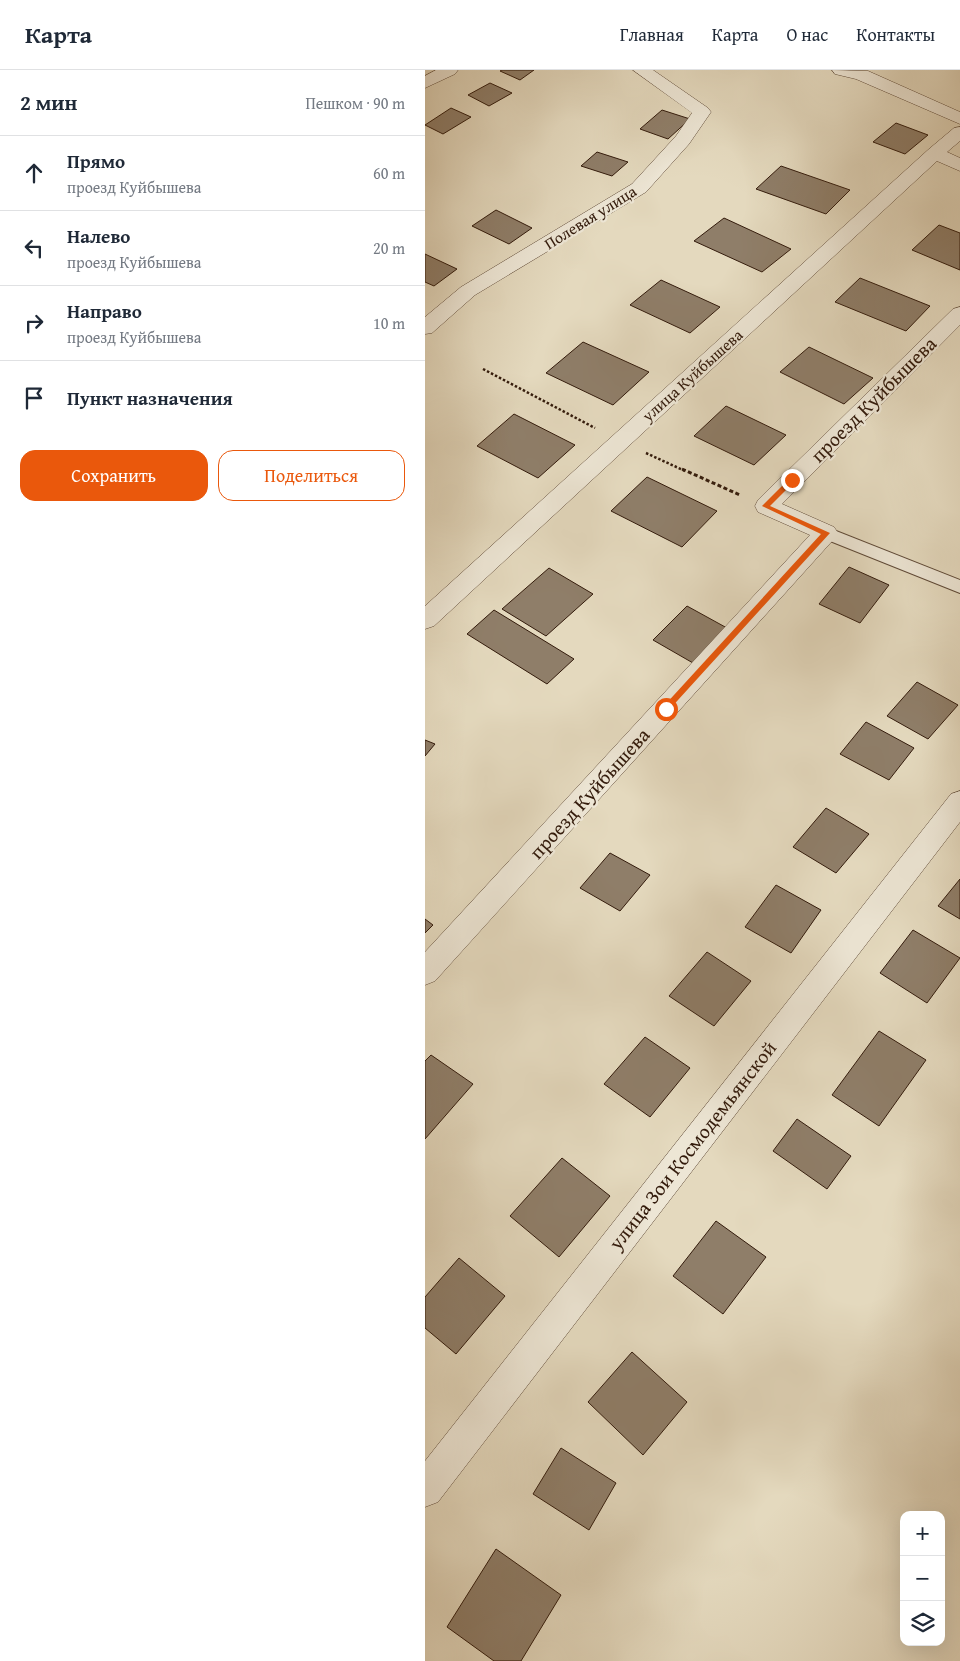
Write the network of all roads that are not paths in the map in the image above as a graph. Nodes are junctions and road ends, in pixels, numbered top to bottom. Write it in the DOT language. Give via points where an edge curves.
graph roads {
  1 [pos="449,70"];
  2 [pos="642,70"];
  3 [pos="841,70"];
  4 [pos="425,83"];
  5 [pos="960,119"];
  6 [pos="960,132"];
  7 [pos="935,153"];
  8 [pos="960,165"];
  9 [pos="960,313"];
  10 [pos="425,328"];
  11 [pos="826,533"];
  12 [pos="960,587"];
  13 [pos="425,620"];
  14 [pos="960,802"];
  15 [pos="425,972"];
  16 [pos="425,1488"];
  1 -- 4 [label="street"];
  2 -- 10 [label="street, Полевая улица" via="702,112 683,140 639,188 468,291"];
  3 -- 5 [label="street" via="862,75"];
  6 -- 7 [label="street, улица Куйбышева"];
  7 -- 8 [label="street"];
  7 -- 13 [label="street, улица Куйбышева"];
  9 -- 11 [label="street, проезд Куйбышева" via="765,506"];
  11 -- 12 [label="lane"];
  11 -- 15 [label="street, проезд Куйбышева"];
  14 -- 16 [label="street, улица Зои Космодемьянской"];
}
